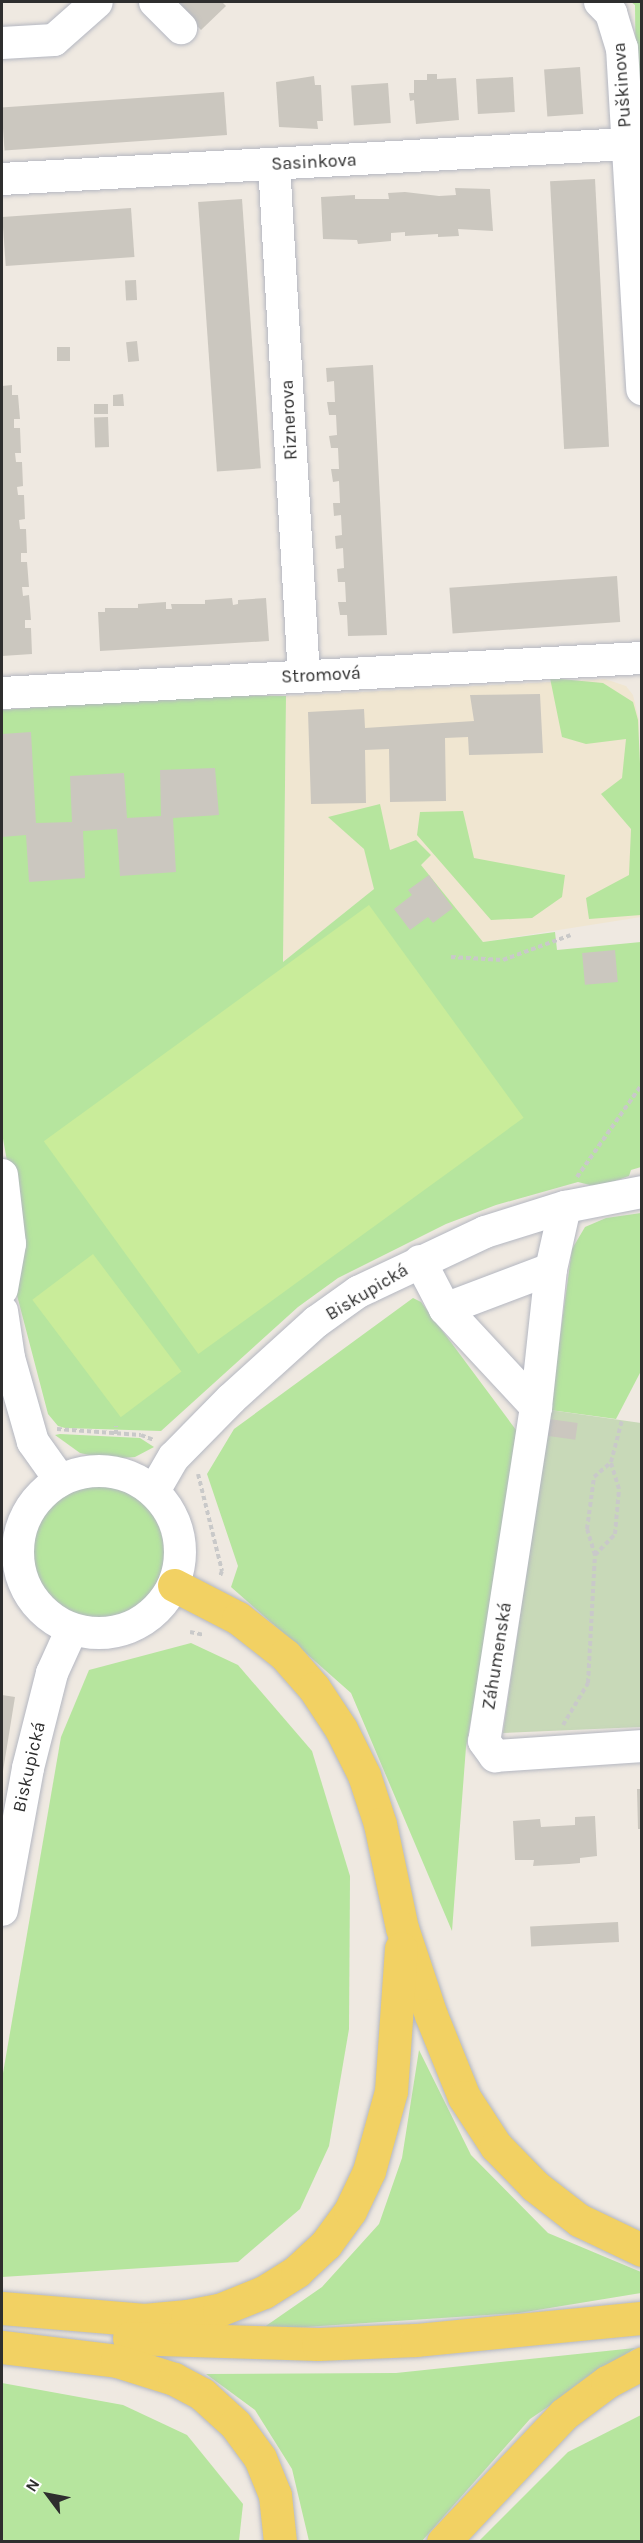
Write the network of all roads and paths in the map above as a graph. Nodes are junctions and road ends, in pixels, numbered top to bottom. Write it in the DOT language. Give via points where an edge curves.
graph roads {
  1 [pos="97,2"];
  2 [pos="155,2"];
  3 [pos="600,2"];
  4 [pos="181,28"];
  5 [pos="2,43"];
  6 [pos="626,144"];
  7 [pos="274,164"];
  8 [pos="2,179"];
  9 [pos="642,389"];
  10 [pos="642,658"];
  11 [pos="304,676"];
  12 [pos="2,693"];
  13 [pos="571,935"];
  14 [pos="451,957"];
  15 [pos="642,1084"];
  16 [pos="2,1175"];
  17 [pos="642,1192"];
  18 [pos="570,1193"];
  19 [pos="420,1261"];
  20 [pos="551,1269"];
  21 [pos="2,1289"];
  22 [pos="445,1309"];
  23 [pos="2,1311"];
  24 [pos="536,1407"];
  25 [pos="622,1420"];
  26 [pos="116,1426"];
  27 [pos="116,1434"];
  28 [pos="33,1442"];
  29 [pos="157,1442"];
  30 [pos="611,1462"];
  31 [pos="196,1476"];
  32 [pos="60,1480"];
  33 [pos="154,1491"];
  34 [pos="596,1555"];
  35 [pos="10,1557"];
  36 [pos="174,1585"];
  37 [pos="207,1600"];
  38 [pos="72,1629"];
  39 [pos="190,1632"];
  40 [pos="213,1637"];
  41 [pos="642,1746"];
  42 [pos="559,1751"];
  43 [pos="2,1911"];
  44 [pos="402,1928"];
  45 [pos="642,2250"];
  46 [pos="642,2318"];
  47 [pos="5,2328"];
  48 [pos="642,2363"];
  49 [pos="280,2541"];
  50 [pos="443,2541"];
  1 -- 5 [label="street" via="54,40"];
  2 -- 4 [label="street"];
  3 -- 6 [label="street, Puškinova" via="611,13 622,48"];
  6 -- 7 [label="street, Sasinkova"];
  6 -- 9 [label="street, Puškinova"];
  7 -- 8 [label="street, Sasinkova"];
  7 -- 11 [label="street, Riznerova"];
  10 -- 11 [label="street, Stromová"];
  11 -- 12 [label="street, Stromová"];
  13 -- 14 [label="path" via="503,960"];
  15 -- 18 [label="path"];
  16 -- 21 [label="street" via="10,1244"];
  17 -- 18 [label="street, Biskupická"];
  18 -- 19 [label="street, Biskupická"];
  18 -- 20 [label="street, Záhumenská"];
  19 -- 22 [label="street"];
  19 -- 33 [label="street, Biskupická" via="358,1292 272,1359 174,1456"];
  20 -- 22 [label="street"];
  20 -- 24 [label="street, Záhumenská"];
  22 -- 24 [label="street"];
  23 -- 28 [label="street" via="9,1358"];
  24 -- 42 [label="street, Záhumenská" via="484,1741 495,1756"];
  25 -- 30 [label="path"];
  26 -- 27 [label="path"];
  27 -- 28 [label="path" via="54,1429"];
  27 -- 29 [label="path" via="141,1435"];
  28 -- 32 [label="street"];
  30 -- 34 [label="path" via="619,1489 615,1534"];
  30 -- 34 [label="path" via="594,1477 587,1528"];
  31 -- 37 [label="path" via="222,1571"];
  32 -- 33 [label="street" via="87,1471 116,1472"];
  32 -- 35 [label="street" via="31,1508"];
  33 -- 36 [label="street" via="165,1502 178,1529 181,1559"];
  34 -- 42 [label="path" via="588,1683 559,1731"];
  35 -- 38 [label="street" via="34,1601 45,1613"];
  36 -- 37 [label="main road"];
  36 -- 38 [label="street" via="155,1612 130,1628 101,1634"];
  37 -- 44 [label="main road" via="238,1618 285,1655 314,1688 341,1729 364,1775 380,1824"];
  38 -- 43 [label="street, Biskupická" via="49,1683 28,1768"];
  39 -- 40 [label="path"];
  41 -- 42 [label="street, Záhumenská"];
  44 -- 45 [label="main road" via="464,2097 496,2146 534,2186 579,2220"];
  44 -- 47 [label="main road" via="397,2045 382,2132 350,2211 326,2244 297,2271 264,2292 219,2310 144,2320"];
  46 -- 47 [label="main road" via="518,2332 318,2344 192,2342"];
  47 -- 49 [label="main road" via="142,2367 201,2394 235,2424 260,2458 275,2495"];
  48 -- 50 [label="main road" via="607,2382 564,2414"];
}
